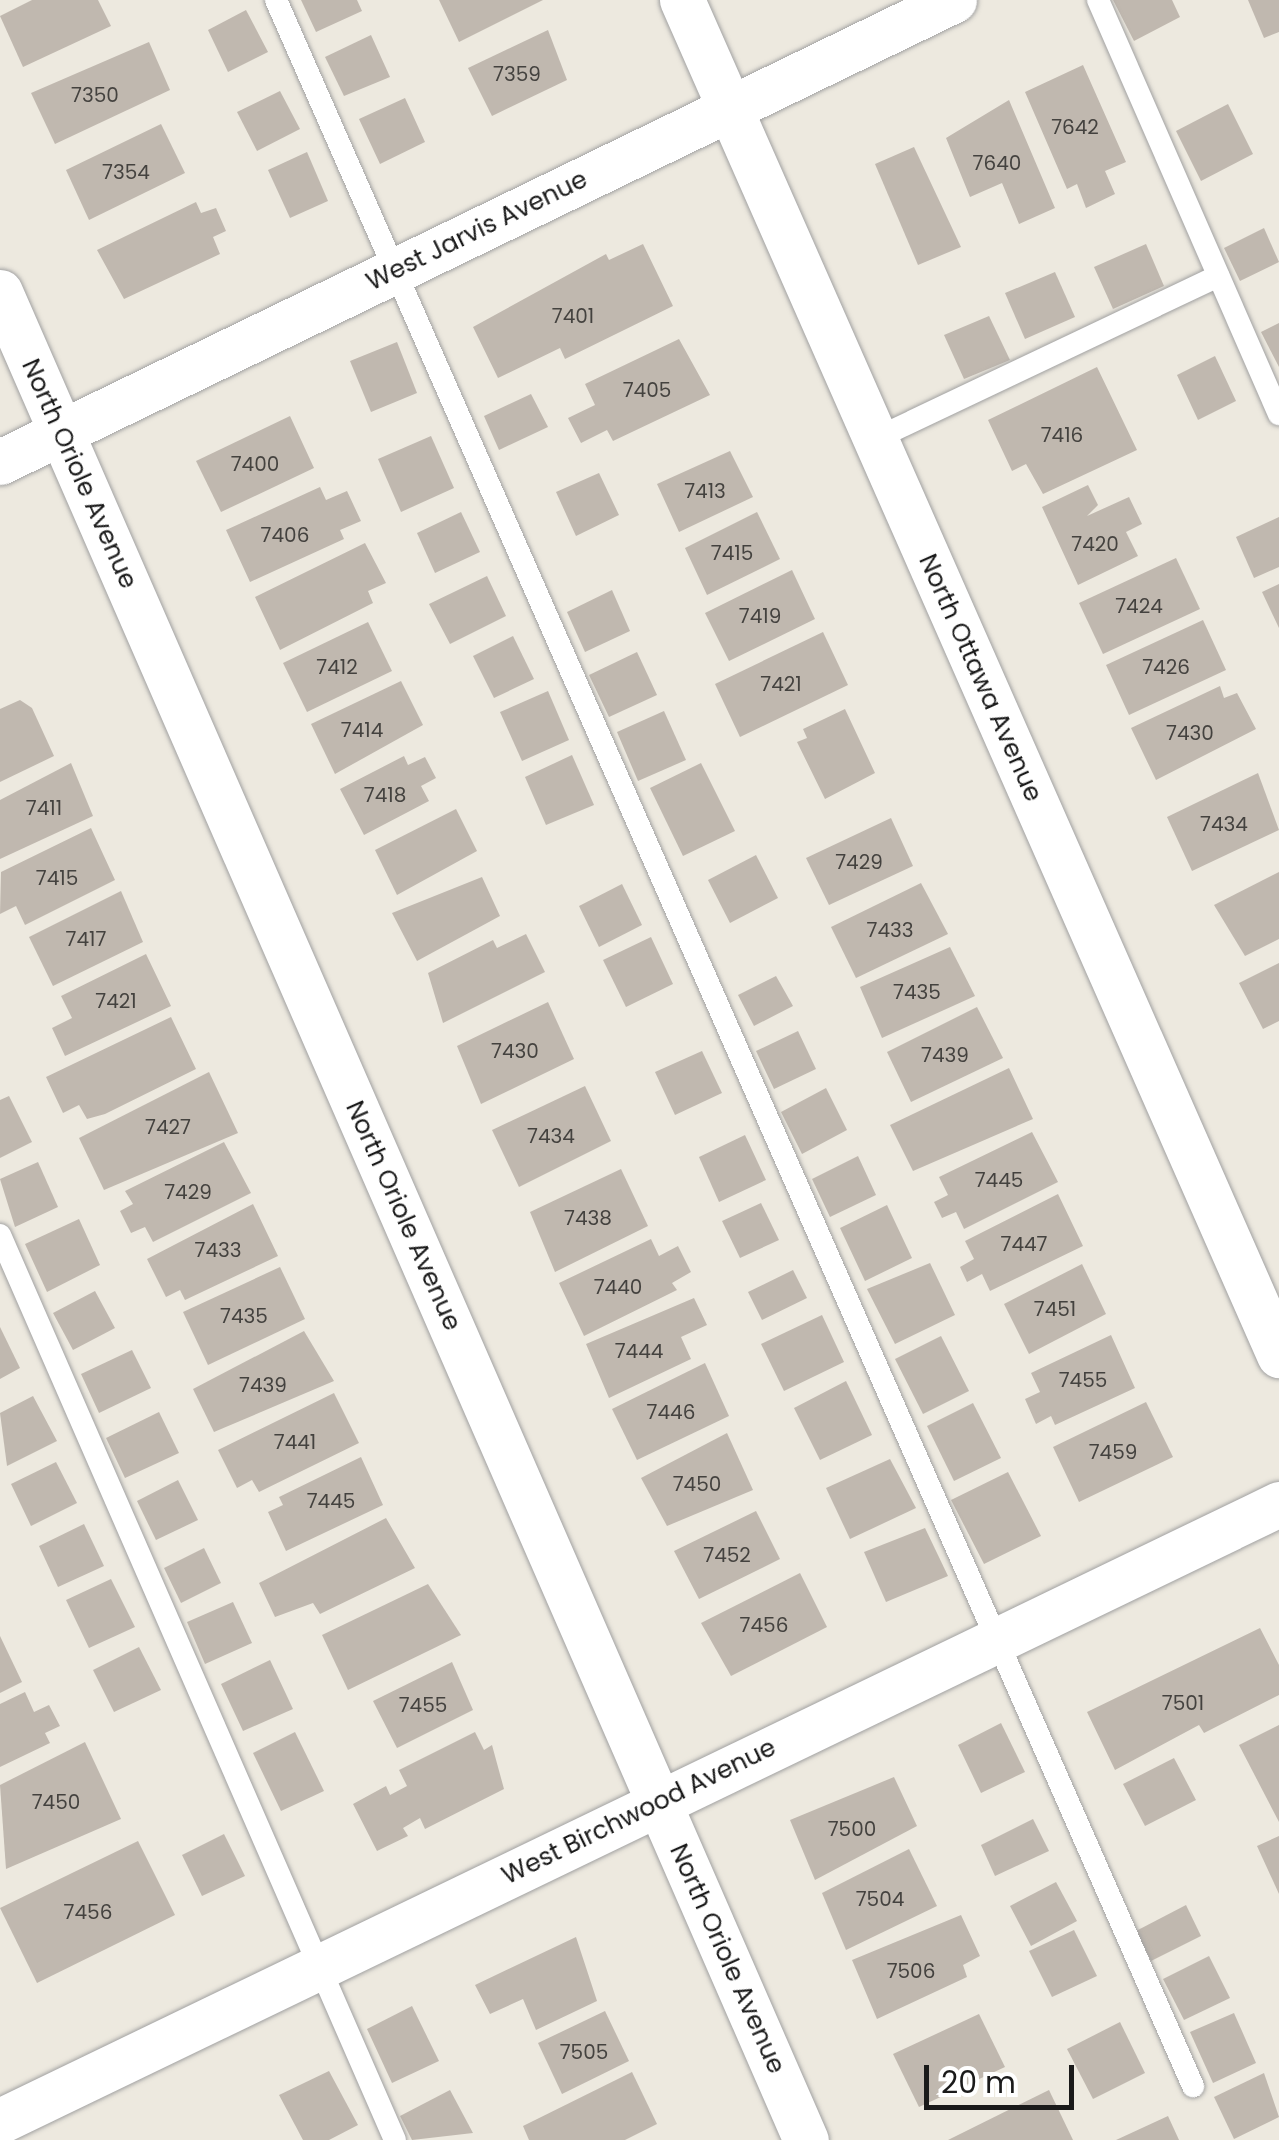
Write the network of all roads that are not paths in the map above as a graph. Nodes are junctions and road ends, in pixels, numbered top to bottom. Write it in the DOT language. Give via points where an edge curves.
graph roads {
  1 [pos="276,0"];
  2 [pos="682,0"];
  3 [pos="954,0"];
  4 [pos="1098,0"];
  5 [pos="729,109"];
  6 [pos="395,271"];
  7 [pos="1218,276"];
  8 [pos="0,292"];
  9 [pos="1279,414"];
  10 [pos="61,432"];
  11 [pos="875,439"];
  12 [pos="0,462"];
  13 [pos="0,1236"];
  14 [pos="1279,1355"];
  15 [pos="1279,1504"];
  16 [pos="997,1640"];
  17 [pos="659,1803"];
  18 [pos="318,1968"];
  19 [pos="1192,2086"];
  20 [pos="0,2121"];
  21 [pos="395,2140"];
  22 [pos="806,2140"];
  1 -- 6 [label="lane"];
  2 -- 5 [label="street, North Ottawa Avenue"];
  3 -- 5 [label="street, West Jarvis Avenue"];
  4 -- 7 [label="lane"];
  5 -- 6 [label="street, West Jarvis Avenue"];
  5 -- 11 [label="street, North Ottawa Avenue"];
  6 -- 10 [label="street, West Jarvis Avenue"];
  6 -- 16 [label="lane"];
  7 -- 9 [label="lane"];
  7 -- 11 [label="lane"];
  8 -- 10 [label="street, North Oriole Avenue"];
  10 -- 12 [label="street, West Jarvis Avenue"];
  10 -- 17 [label="street, North Oriole Avenue"];
  11 -- 14 [label="street, North Ottawa Avenue"];
  13 -- 18 [label="lane"];
  15 -- 16 [label="street, West Birchwood Avenue"];
  16 -- 17 [label="street, West Birchwood Avenue"];
  16 -- 19 [label="lane"];
  17 -- 18 [label="street, West Birchwood Avenue"];
  17 -- 22 [label="street, North Oriole Avenue"];
  18 -- 20 [label="street, West Birchwood Avenue"];
  18 -- 21 [label="lane"];
}
